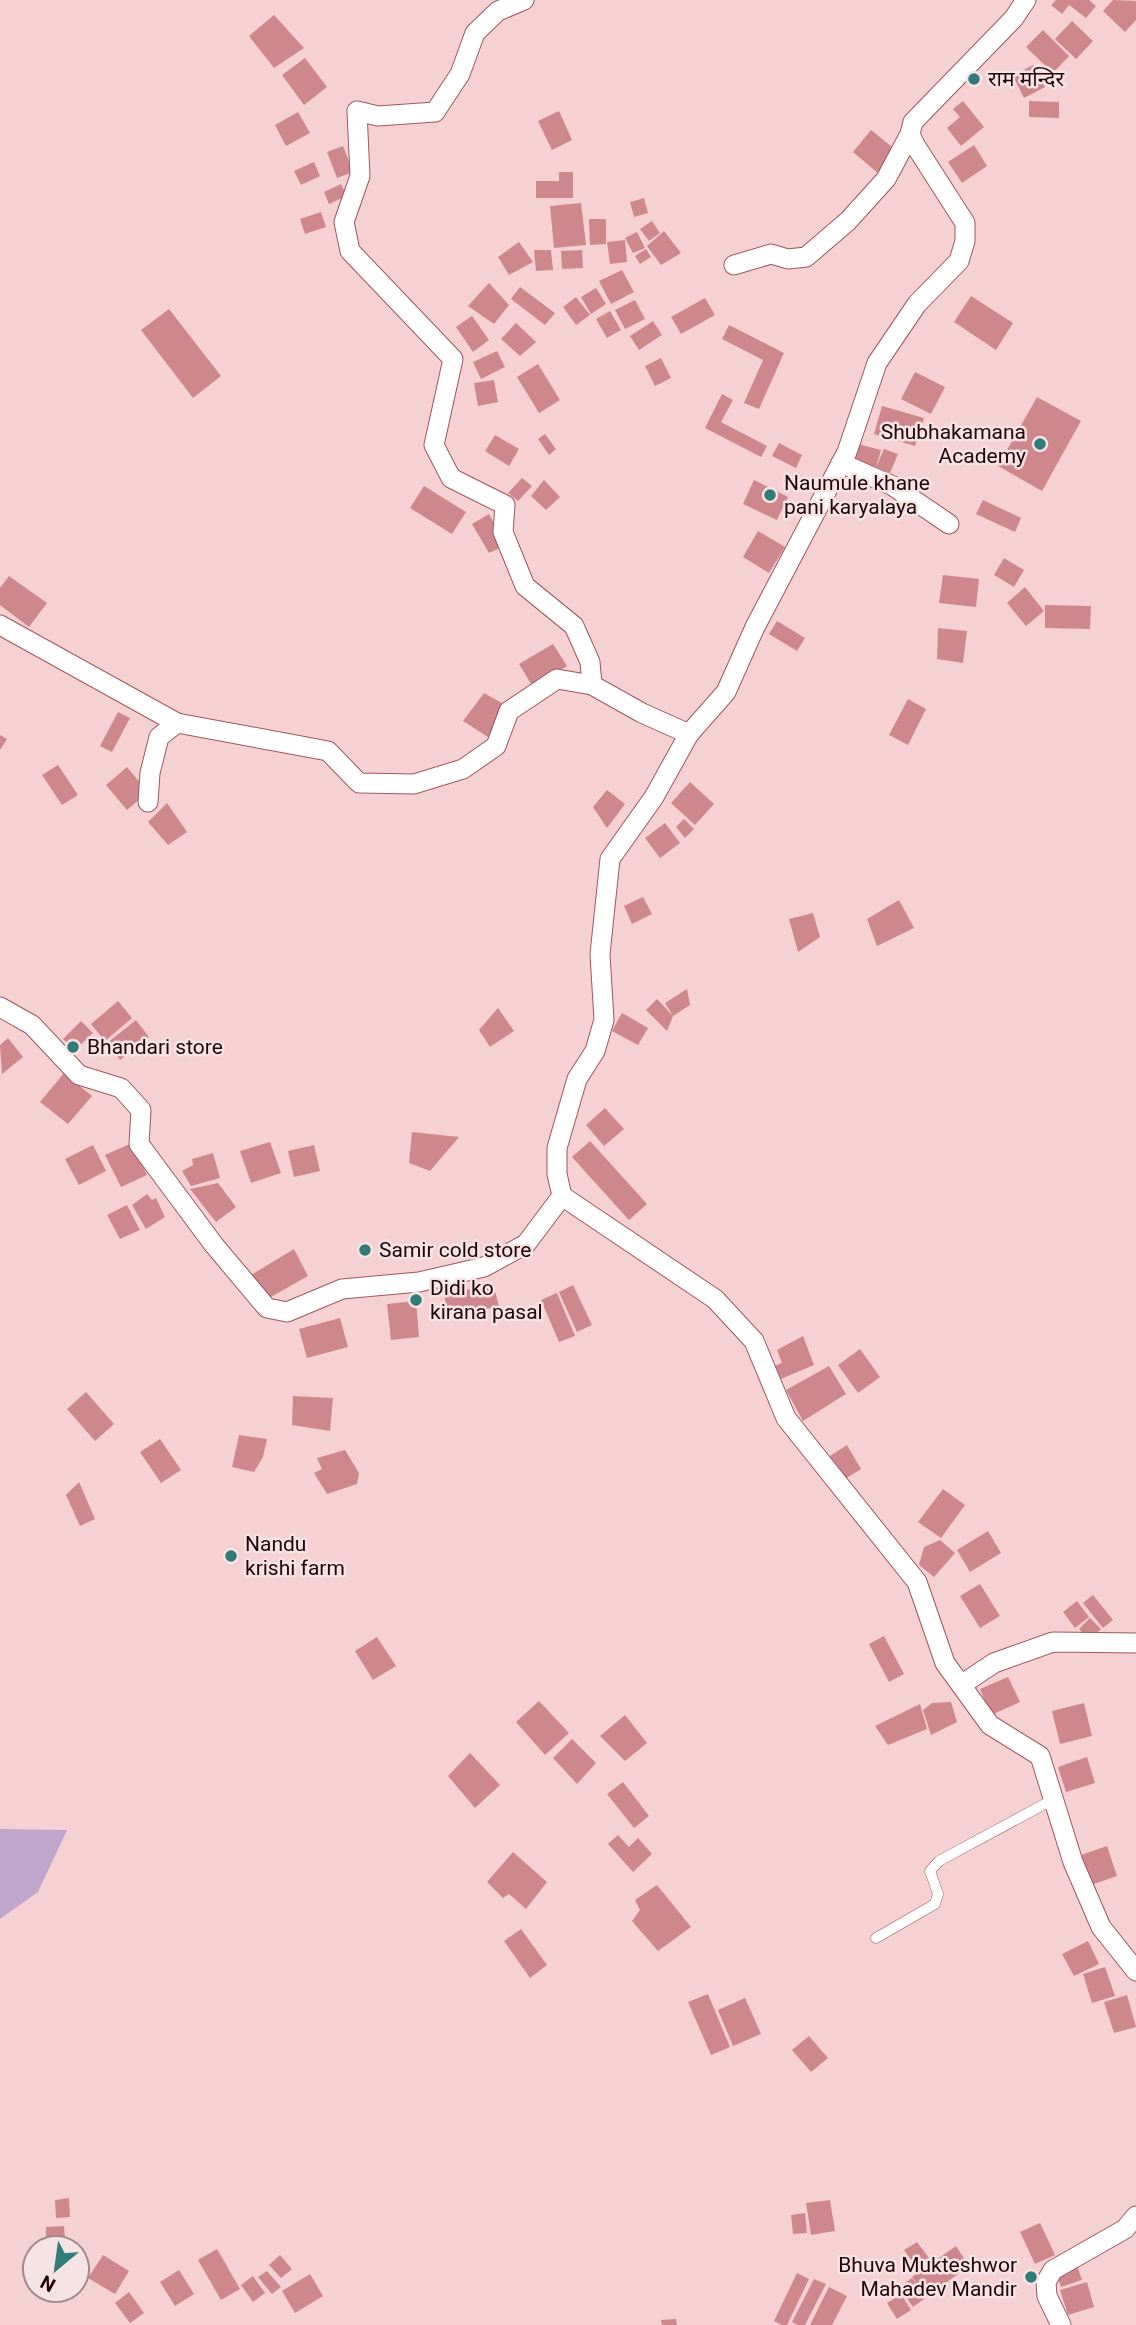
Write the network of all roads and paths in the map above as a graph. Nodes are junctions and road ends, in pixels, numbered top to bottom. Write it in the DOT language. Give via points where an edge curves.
graph roads {
  1 [pos="524,0"];
  2 [pos="1026,0"];
  3 [pos="911,134"];
  4 [pos="734,265"];
  5 [pos="841,463"];
  6 [pos="949,524"];
  7 [pos="0,625"];
  8 [pos="592,685"];
  9 [pos="177,723"];
  10 [pos="689,734"];
  11 [pos="148,802"];
  12 [pos="0,1007"];
  13 [pos="562,1196"];
  14 [pos="1136,1643"];
  15 [pos="961,1685"];
  16 [pos="1055,1799"];
  17 [pos="876,1938"];
  18 [pos="1136,1971"];
  19 [pos="1136,2216"];
  20 [pos="1061,2325"];
  1 -- 8 [label="street" via="498,11 475,33 460,74 435,112 378,116 356,111 360,176 344,222 350,251 453,359 434,445 451,478 505,505 503,532 524,586 574,626 590,662"];
  2 -- 3 [label="street" via="913,122"];
  3 -- 4 [label="street" via="886,179 848,221 806,257 788,259 771,254"];
  3 -- 5 [label="street" via="965,223 965,241 959,261 917,304 877,363"];
  5 -- 6 [label="street" via="893,486"];
  5 -- 10 [label="street" via="726,692"];
  7 -- 9 [label="street"];
  8 -- 9 [label="street" via="557,678 509,711 496,746 463,769 414,784 359,783 328,751"];
  8 -- 10 [label="street"];
  9 -- 11 [label="street" via="159,737"];
  10 -- 13 [label="street" via="654,797 610,859 600,954 604,1020 595,1051 576,1079 556,1148"];
  12 -- 13 [label="street" via="32,1025 79,1075 121,1088 128,1095 141,1110 139,1144 214,1245 267,1308 277,1312 288,1312 342,1289 419,1282 484,1268 526,1244"];
  13 -- 15 [label="street" via="715,1299 754,1341 786,1418 917,1582 945,1663"];
  14 -- 15 [label="street" via="1053,1642 995,1663"];
  15 -- 16 [label="street" via="990,1725 1040,1756"];
  16 -- 17 [label="lane" via="939,1861 930,1871 938,1894 935,1904"];
  16 -- 18 [label="street" via="1073,1862 1101,1927"];
  19 -- 20 [label="street" via="1125,2230 1053,2270 1046,2282 1047,2296"];
}
